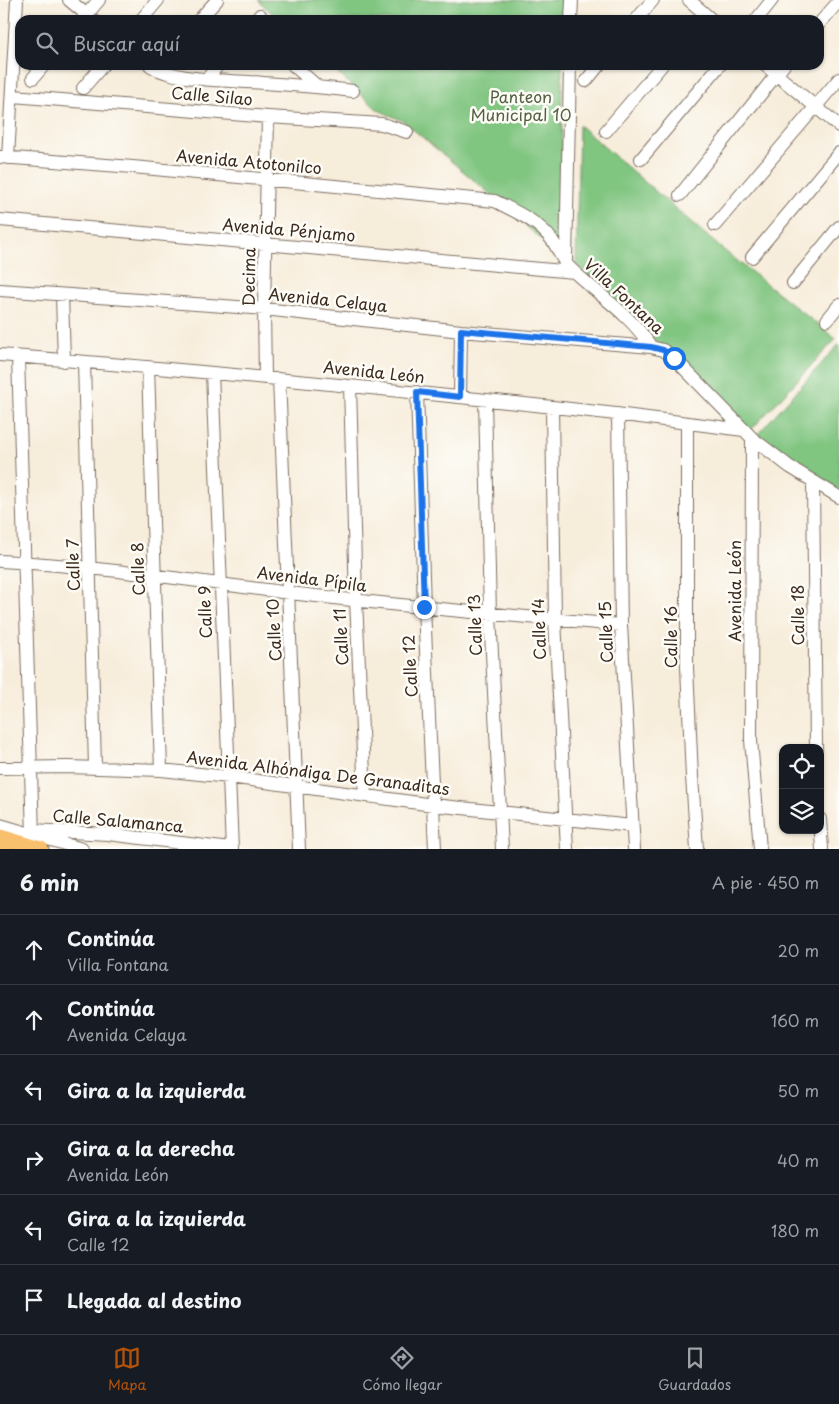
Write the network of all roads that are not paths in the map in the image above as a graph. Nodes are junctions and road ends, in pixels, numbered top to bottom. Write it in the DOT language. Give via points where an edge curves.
graph roads {
  1 [pos="18,0"];
  2 [pos="69,0"];
  3 [pos="99,0"];
  4 [pos="158,0"];
  5 [pos="217,0"];
  6 [pos="572,0"];
  7 [pos="653,0"];
  8 [pos="689,0"];
  9 [pos="772,0"];
  10 [pos="839,1"];
  11 [pos="17,15"];
  12 [pos="84,15"];
  13 [pos="89,15"];
  14 [pos="145,15"];
  15 [pos="204,15"];
  16 [pos="571,15"];
  17 [pos="640,15"];
  18 [pos="702,15"];
  19 [pos="760,15"];
  20 [pos="824,18"];
  21 [pos="15,58"];
  22 [pos="40,70"];
  23 [pos="99,70"];
  24 [pos="165,70"];
  25 [pos="214,70"];
  26 [pos="299,70"];
  27 [pos="570,70"];
  28 [pos="595,70"];
  29 [pos="658,70"];
  30 [pos="716,70"];
  31 [pos="780,70"];
  32 [pos="33,78"];
  33 [pos="207,79"];
  34 [pos="586,80"];
  35 [pos="839,80"];
  36 [pos="318,86"];
  37 [pos="83,88"];
  38 [pos="352,91"];
  39 [pos="13,96"];
  40 [pos="816,108"];
  41 [pos="268,117"];
  42 [pos="839,126"];
  43 [pos="606,131"];
  44 [pos="406,132"];
  45 [pos="839,154"];
  46 [pos="4,158"];
  47 [pos="641,159"];
  48 [pos="266,180"];
  49 [pos="680,194"];
  50 [pos="495,201"];
  51 [pos="0,220"];
  52 [pos="716,225"];
  53 [pos="839,227"];
  54 [pos="266,244"];
  55 [pos="752,256"];
  56 [pos="570,268"];
  57 [pos="793,283"];
  58 [pos="0,290"];
  59 [pos="62,295"];
  60 [pos="839,305"];
  61 [pos="264,309"];
  62 [pos="826,320"];
  63 [pos="461,330"];
  64 [pos="651,347"];
  65 [pos="0,356"];
  66 [pos="18,357"];
  67 [pos="64,361"];
  68 [pos="84,362"];
  69 [pos="148,367"];
  70 [pos="212,373"];
  71 [pos="265,378"];
  72 [pos="279,379"];
  73 [pos="350,386"];
  74 [pos="417,392"];
  75 [pos="460,397"];
  76 [pos="485,400"];
  77 [pos="552,407"];
  78 [pos="618,414"];
  79 [pos="687,423"];
  80 [pos="748,434"];
  81 [pos="813,482"];
  82 [pos="839,497"];
  83 [pos="0,561"];
  84 [pos="25,562"];
  85 [pos="89,568"];
  86 [pos="155,576"];
  87 [pos="220,584"];
  88 [pos="288,592"];
  89 [pos="356,600"];
  90 [pos="424,607"];
  91 [pos="490,614"];
  92 [pos="554,620"];
  93 [pos="621,625"];
  94 [pos="816,744"];
  95 [pos="95,767"];
  96 [pos="0,768"];
  97 [pos="31,768"];
  98 [pos="161,770"];
  99 [pos="228,777"];
  100 [pos="297,787"];
  101 [pos="365,796"];
  102 [pos="433,805"];
  103 [pos="499,812"];
  104 [pos="565,819"];
  105 [pos="0,825"];
  106 [pos="632,826"];
  107 [pos="33,833"];
  108 [pos="821,834"];
  109 [pos="0,837"];
  110 [pos="0,848"];
  111 [pos="4,849"];
  112 [pos="41,849"];
  113 [pos="82,849"];
  114 [pos="231,849"];
  115 [pos="300,849"];
  116 [pos="434,849"];
  117 [pos="502,849"];
  118 [pos="568,849"];
  119 [pos="634,849"];
  120 [pos="697,849"];
  121 [pos="760,849"];
  122 [pos="822,849"];
  1 -- 11 [label="street"];
  2 -- 12 [label="street"];
  3 -- 13 [label="street"];
  4 -- 14 [label="street"];
  5 -- 15 [label="street"];
  6 -- 16 [label="street"];
  7 -- 17 [label="street"];
  8 -- 18 [label="street"];
  9 -- 19 [label="street"];
  10 -- 20 [label="street"];
  21 -- 39 [label="street"];
  22 -- 32 [label="street"];
  23 -- 37 [label="street"];
  24 -- 33 [label="street"];
  25 -- 33 [label="street"];
  26 -- 36 [label="street"];
  27 -- 56 [label="street"];
  28 -- 34 [label="street"];
  29 -- 43 [label="street"];
  30 -- 47 [label="street"];
  31 -- 40 [label="street"];
  31 -- 49 [label="street"];
  33 -- 36 [label="street"];
  35 -- 40 [label="street"];
  36 -- 38 [label="street"];
  39 -- 41 [label="street, Calle Silao"];
  39 -- 46 [label="street"];
  40 -- 42 [label="street"];
  40 -- 52 [label="street"];
  41 -- 44 [label="street, Calle Silao" via="382,124"];
  41 -- 48 [label="street, Decima"];
  45 -- 55 [label="street"];
  46 -- 48 [label="street, Avenida Atotonilco"];
  48 -- 50 [label="street, Avenida Atotonilco"];
  48 -- 54 [label="street, Decima"];
  50 -- 56 [label="street, Villa Fontana" via="544,231"];
  51 -- 54 [label="street, Avenida Pénjamo"];
  53 -- 57 [label="street"];
  54 -- 56 [label="street, Avenida Pénjamo"];
  54 -- 61 [label="street, Decima"];
  56 -- 64 [label="street, Villa Fontana" via="614,305"];
  58 -- 59 [label="street, Avenida Celaya"];
  59 -- 61 [label="street, Avenida Celaya"];
  59 -- 67 [label="street"];
  60 -- 62 [label="street"];
  61 -- 63 [label="street, Avenida Celaya"];
  61 -- 71 [label="street, Decima"];
  63 -- 64 [label="street, Avenida Celaya"];
  63 -- 75 [label="street"];
  64 -- 80 [label="street, Villa Fontana" via="674,358"];
  65 -- 66 [label="street, Avenida León"];
  66 -- 67 [label="street, Avenida León"];
  66 -- 84 [label="street"];
  67 -- 68 [label="street, Avenida León"];
  68 -- 69 [label="street, Avenida León"];
  68 -- 85 [label="street, Calle 7"];
  69 -- 70 [label="street, Avenida León"];
  69 -- 86 [label="street, Calle 8"];
  70 -- 71 [label="street, Avenida León"];
  70 -- 87 [label="street, Calle 9"];
  71 -- 72 [label="street, Avenida León"];
  72 -- 73 [label="street, Avenida León"];
  72 -- 88 [label="street, Calle 10"];
  73 -- 74 [label="street, Avenida León"];
  73 -- 89 [label="street, Calle 11"];
  74 -- 75 [label="street, Avenida León"];
  74 -- 90 [label="street, Calle 12"];
  75 -- 76 [label="street, Avenida León"];
  76 -- 77 [label="street, Avenida León"];
  76 -- 91 [label="street, Calle 13"];
  77 -- 78 [label="street, Avenida León"];
  77 -- 92 [label="street, Calle 14"];
  78 -- 79 [label="street, Avenida León"];
  78 -- 93 [label="street, Calle 15"];
  79 -- 80 [label="street, Avenida León"];
  79 -- 120 [label="street, Calle 16" via="687,668"];
  80 -- 81 [label="street"];
  80 -- 121 [label="street, Avenida León" via="751,740"];
  81 -- 82 [label="street"];
  81 -- 94 [label="street, Calle 18"];
  83 -- 84 [label="street, Avenida Pípila"];
  84 -- 85 [label="street, Avenida Pípila"];
  84 -- 97 [label="street"];
  85 -- 86 [label="street, Avenida Pípila"];
  85 -- 95 [label="street, Calle 7"];
  86 -- 87 [label="street, Avenida Pípila"];
  86 -- 98 [label="street, Calle 8"];
  87 -- 88 [label="street, Avenida Pípila"];
  87 -- 99 [label="street, Calle 9"];
  88 -- 89 [label="street, Avenida Pípila"];
  88 -- 100 [label="street, Calle 10"];
  89 -- 90 [label="street, Avenida Pípila"];
  89 -- 101 [label="street, Calle 11"];
  90 -- 91 [label="street, Avenida Pípila"];
  90 -- 102 [label="street, Calle 12"];
  91 -- 92 [label="street, Avenida Pípila"];
  91 -- 103 [label="street, Calle 13"];
  92 -- 93 [label="street, Avenida Pípila"];
  92 -- 104 [label="street, Calle 14"];
  93 -- 106 [label="street, Calle 15"];
  95 -- 97 [label="street, Avenida Alhóndiga De Granaditas"];
  95 -- 98 [label="street, Avenida Alhóndiga De Granaditas"];
  96 -- 97 [label="street, Avenida Alhóndiga De Granaditas"];
  97 -- 107 [label="street"];
  98 -- 99 [label="street, Avenida Alhóndiga De Granaditas"];
  99 -- 100 [label="street, Avenida Alhóndiga De Granaditas"];
  99 -- 114 [label="street, Calle 9"];
  100 -- 101 [label="street, Avenida Alhóndiga De Granaditas"];
  100 -- 115 [label="street, Calle 10"];
  101 -- 102 [label="street, Avenida Alhóndiga De Granaditas"];
  102 -- 103 [label="street, Avenida Alhóndiga De Granaditas"];
  102 -- 116 [label="street, Calle 12"];
  103 -- 104 [label="street, Avenida Alhóndiga De Granaditas"];
  103 -- 117 [label="street, Calle 13"];
  104 -- 106 [label="street, Avenida Alhóndiga De Granaditas"];
  104 -- 118 [label="street, Calle 14"];
  105 -- 107 [label="street"];
  106 -- 119 [label="street, Calle 15"];
  107 -- 113 [label="street"];
  107 -- 114 [label="street, Calle Salamanca" via="108,834"];
  108 -- 122 [label="street"];
  109 -- 112 [label="main road"];
  110 -- 111 [label="main road"];
}
